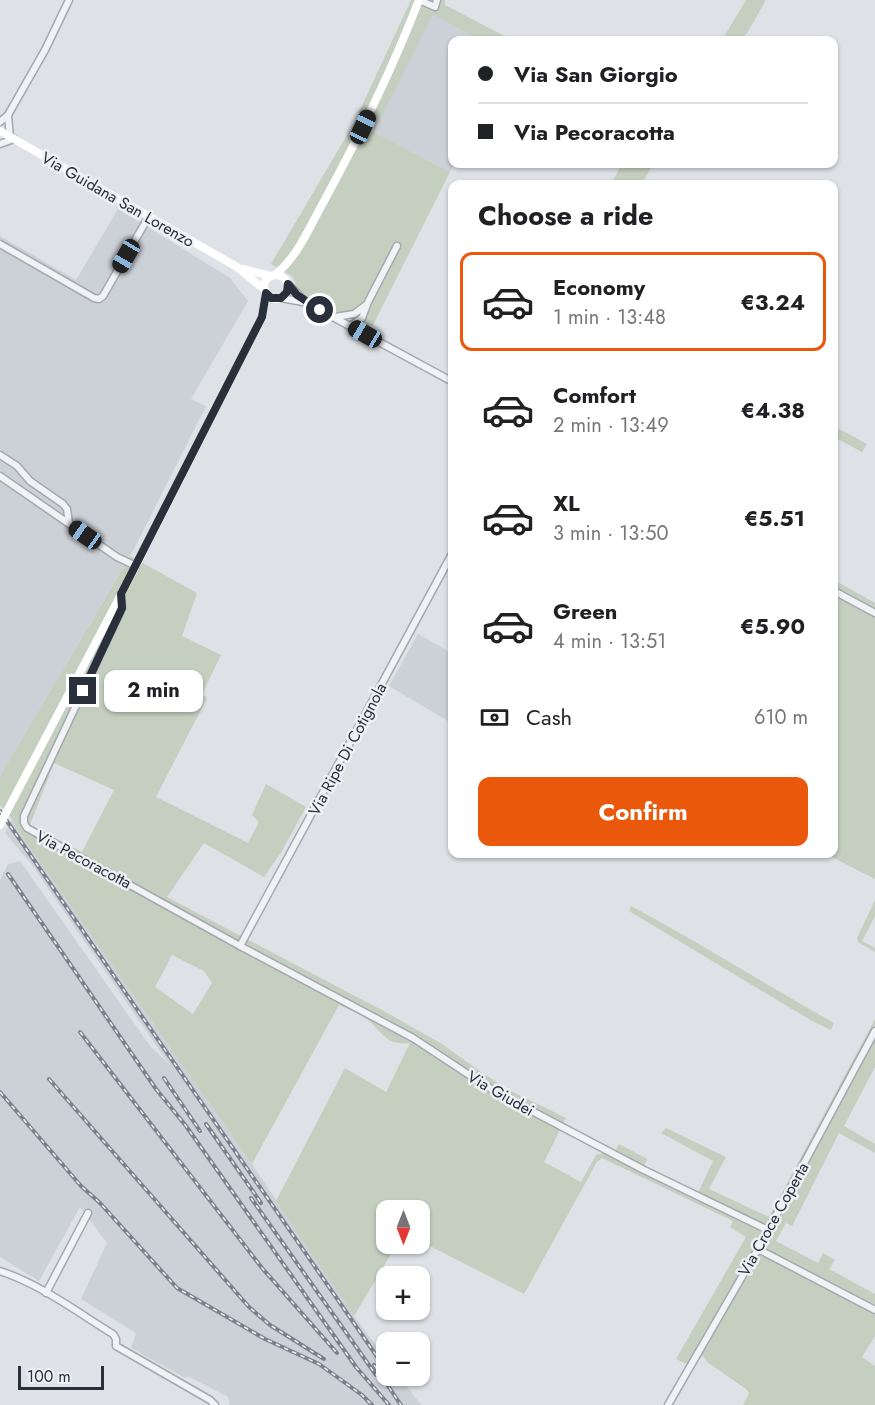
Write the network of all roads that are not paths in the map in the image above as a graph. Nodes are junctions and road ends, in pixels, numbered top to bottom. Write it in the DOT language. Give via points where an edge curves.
graph roads {
  1 [pos="69,0"];
  2 [pos="419,0"];
  3 [pos="436,3"];
  4 [pos="8,116"];
  5 [pos="0,122"];
  6 [pos="0,131"];
  7 [pos="12,138"];
  8 [pos="0,144"];
  9 [pos="149,216"];
  10 [pos="0,244"];
  11 [pos="397,246"];
  12 [pos="295,254"];
  13 [pos="237,267"];
  14 [pos="273,275"];
  15 [pos="288,282"];
  16 [pos="265,292"];
  17 [pos="280,298"];
  18 [pos="307,303"];
  19 [pos="368,303"];
  20 [pos="351,315"];
  21 [pos="262,317"];
  22 [pos="333,317"];
  23 [pos="362,318"];
  24 [pos="350,326"];
  25 [pos="365,334"];
  26 [pos="448,379"];
  27 [pos="0,455"];
  28 [pos="0,476"];
  29 [pos="70,524"];
  30 [pos="448,561"];
  31 [pos="136,566"];
  32 [pos="838,593"];
  33 [pos="121,594"];
  34 [pos="875,613"];
  35 [pos="0,825"];
  36 [pos="240,946"];
  37 [pos="875,1031"];
  38 [pos="88,1213"];
  39 [pos="768,1230"];
  40 [pos="758,1249"];
  41 [pos="0,1271"];
  42 [pos="46,1293"];
  43 [pos="875,1310"];
  44 [pos="215,1405"];
  45 [pos="668,1405"];
  1 -- 4 [label="street"];
  2 -- 3 [label="street"];
  2 -- 12 [label="main road" via="353,148"];
  4 -- 5 [label="street"];
  4 -- 7 [label="street"];
  6 -- 7 [label="main road, Via Guidana San Lorenzo"];
  7 -- 8 [label="street"];
  7 -- 9 [label="main road, Via Guidana San Lorenzo"];
  9 -- 10 [label="street" via="99,299"];
  9 -- 13 [label="main road, Via Guidana San Lorenzo"];
  11 -- 19 [label="street"];
  12 -- 14 [label="main road"];
  12 -- 15 [label="main road"];
  13 -- 14 [label="main road"];
  13 -- 16 [label="main road"];
  14 -- 15 [label="main road"];
  14 -- 16 [label="main road" via="265,283"];
  15 -- 17 [label="main road" via="287,292"];
  15 -- 18 [label="street"];
  16 -- 17 [label="main road" via="271,298"];
  16 -- 21 [label="main road"];
  17 -- 18 [label="street"];
  17 -- 21 [label="main road"];
  18 -- 22 [label="street"];
  19 -- 20 [label="street"];
  19 -- 23 [label="street"];
  20 -- 22 [label="street"];
  20 -- 24 [label="street"];
  21 -- 31 [label="main road"];
  22 -- 24 [label="street"];
  23 -- 24 [label="street"];
  23 -- 25 [label="street"];
  24 -- 25 [label="street"];
  25 -- 26 [label="street"];
  27 -- 29 [label="street" via="63,504"];
  28 -- 29 [label="street"];
  29 -- 31 [label="street" via="117,558"];
  30 -- 36 [label="street, Via Ripe Di Cotignola"];
  31 -- 33 [label="main road"];
  32 -- 34 [label="street"];
  33 -- 35 [label="main road, bridge"];
  33 -- 36 [label="street, Via Pecoracotta" via="122,608 24,823 29,830"];
  36 -- 39 [label="street, Via Giudei" via="413,1038 513,1101"];
  37 -- 39 [label="street, Via Croce Coperta"];
  38 -- 42 [label="street"];
  39 -- 40 [label="street, Via Croce Coperta"];
  40 -- 43 [label="street"];
  40 -- 45 [label="street, Via Croce Coperta"];
  41 -- 42 [label="street"];
  42 -- 44 [label="street" via="113,1334 116,1346"];
}
